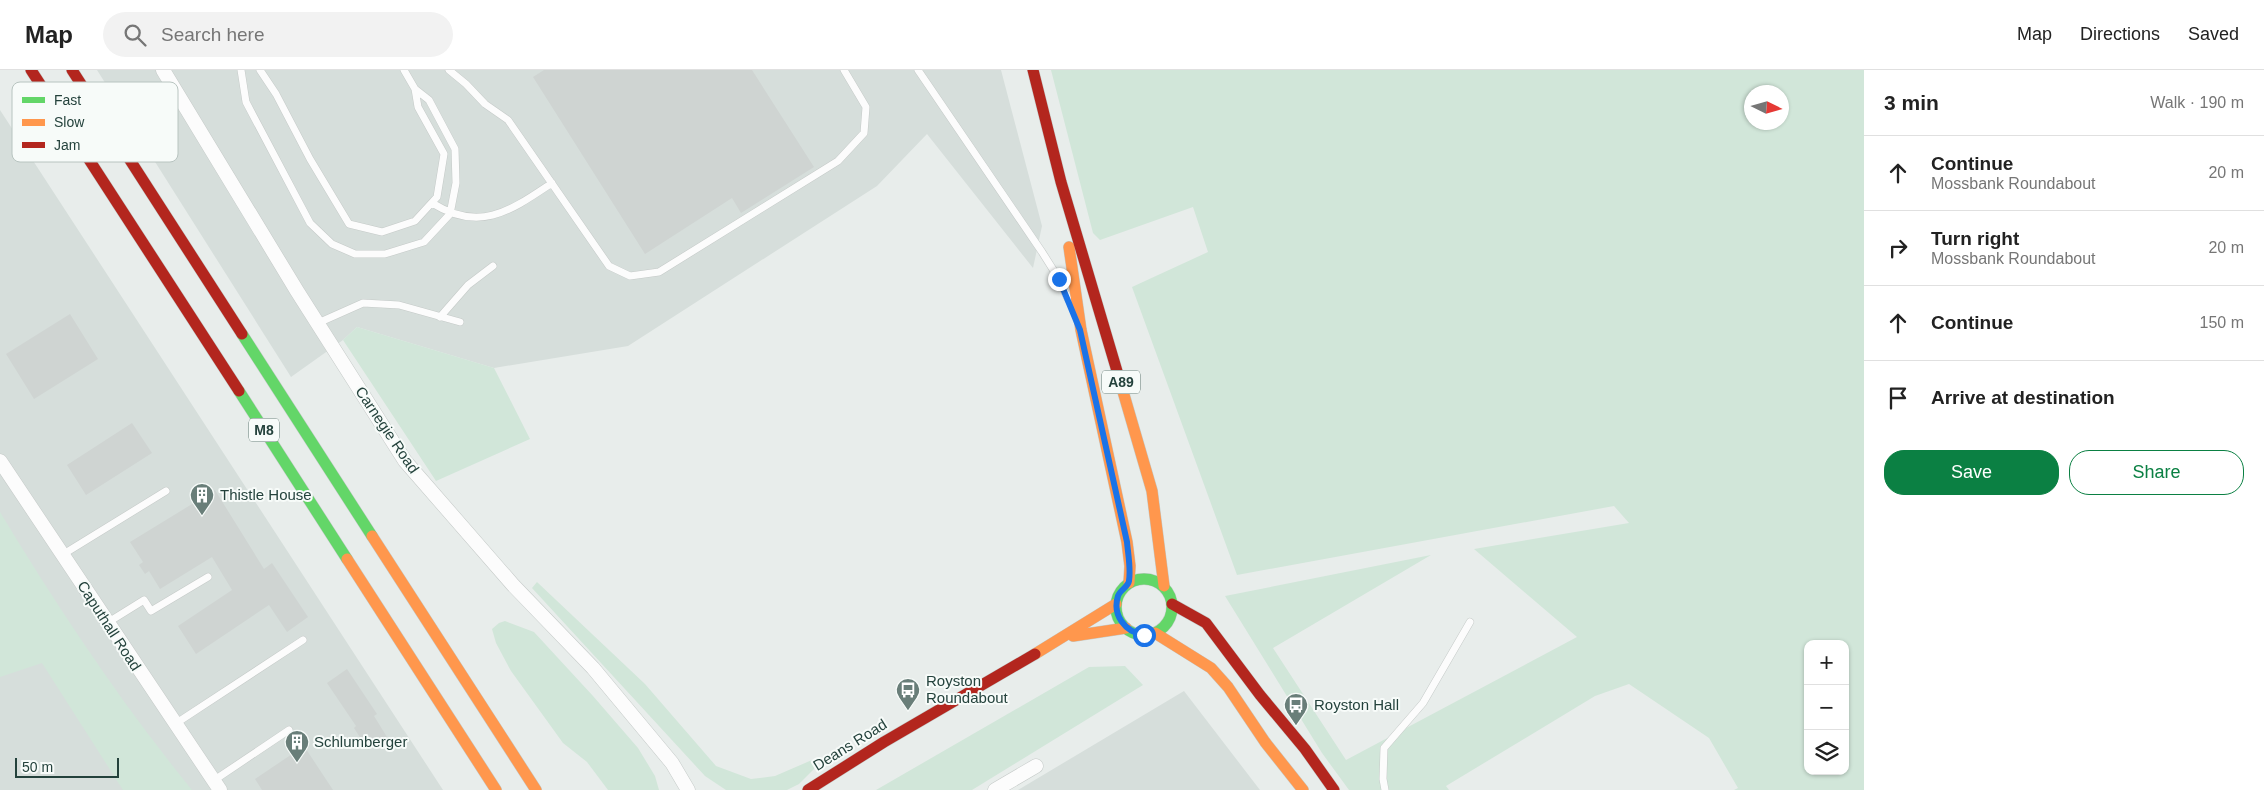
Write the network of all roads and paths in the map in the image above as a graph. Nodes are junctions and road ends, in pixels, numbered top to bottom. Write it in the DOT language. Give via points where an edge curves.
graph roads {
  1 [pos="31,70"];
  2 [pos="72,70"];
  3 [pos="163,70"];
  4 [pos="167,70"];
  5 [pos="242,70"];
  6 [pos="260,70"];
  7 [pos="404,70"];
  8 [pos="449,70"];
  9 [pos="844,70"];
  10 [pos="918,70"];
  11 [pos="1033,70"];
  12 [pos="39,82"];
  13 [pos="80,82"];
  14 [pos="171,82"];
  15 [pos="172,82"];
  16 [pos="415,89"];
  17 [pos="178,94"];
  18 [pos="90,162"];
  19 [pos="131,162"];
  20 [pos="1061,182"];
  21 [pos="552,183"];
  22 [pos="432,203"];
  23 [pos="450,214"];
  24 [pos="493,266"];
  25 [pos="440,317"];
  26 [pos="460,322"];
  27 [pos="318,323"];
  28 [pos="1080,330"];
  29 [pos="0,461"];
  30 [pos="166,491"];
  31 [pos="62,555"];
  32 [pos="208,577"];
  33 [pos="1128,583"];
  34 [pos="1164,586"];
  35 [pos="1116,604"];
  36 [pos="1172,604"];
  37 [pos="1470,622"];
  38 [pos="106,623"];
  39 [pos="1126,628"];
  40 [pos="1155,633"];
  41 [pos="1066,637"];
  42 [pos="303,640"];
  43 [pos="174,724"];
  44 [pos="289,730"];
  45 [pos="1036,766"];
  46 [pos="216,785"];
  47 [pos="689,788"];
  48 [pos="496,790"];
  49 [pos="536,790"];
  50 [pos="808,790"];
  51 [pos="995,790"];
  52 [pos="1303,790"];
  53 [pos="1334,790"];
  54 [pos="1385,790"];
  1 -- 12 [label="main road, M8"];
  2 -- 13 [label="main road, M8"];
  3 -- 14 [label="street, Carnegie Road"];
  4 -- 15 [label="street, Carnegie Road"];
  5 -- 23 [label="lane" via="246,102 310,223 332,244 355,254 386,254 424,242"];
  6 -- 22 [label="lane" via="349,224 382,232 415,221"];
  7 -- 16 [label="lane"];
  8 -- 21 [label="lane" via="484,104 508,120"];
  9 -- 21 [label="lane" via="866,107 864,132 858,140 838,161 658,272 630,276 609,266"];
  10 -- 28 [label="lane" via="1059,279"];
  11 -- 20 [label="main road, A89"];
  16 -- 22 [label="lane" via="418,107 444,154 437,197"];
  16 -- 23 [label="lane" via="429,100 455,149 456,183"];
  17 -- 27 [label="street, Carnegie Road"];
  18 -- 48 [label="main road, M8"];
  19 -- 49 [label="main road, M8"];
  20 -- 28 [label="main road, A89"];
  20 -- 34 [label="main road, A89" via="1152,491"];
  21 -- 23 [label="lane" via="495,216"];
  22 -- 23 [label="lane"];
  24 -- 25 [label="lane" via="468,285"];
  25 -- 26 [label="lane"];
  25 -- 27 [label="lane" via="399,305 362,303"];
  27 -- 47 [label="street, Carnegie Road" via="405,461 513,585 592,668"];
  28 -- 33 [label="main road, A89" via="1127,542"];
  29 -- 31 [label="street, Caputhall Road"];
  30 -- 31 [label="lane"];
  31 -- 38 [label="street, Caputhall Road"];
  32 -- 38 [label="lane" via="151,611 144,600"];
  33 -- 34 [label="main road" via="1145,578"];
  33 -- 35 [label="main road, A89" via="1118,595"];
  34 -- 36 [label="main road, A89"];
  35 -- 39 [label="main road" via="1118,617"];
  35 -- 41 [label="main road, Deans Road"];
  36 -- 40 [label="main road" via="1168,621"];
  36 -- 53 [label="main road" via="1206,623"];
  37 -- 54 [label="lane" via="1423,704 1384,748"];
  38 -- 43 [label="street, Caputhall Road"];
  39 -- 40 [label="main road" via="1137,634"];
  39 -- 41 [label="main road, Deans Road"];
  40 -- 52 [label="main road" via="1211,668"];
  41 -- 50 [label="main road, Deans Road" via="853,759"];
  42 -- 43 [label="lane"];
  43 -- 46 [label="street, Caputhall Road"];
  44 -- 46 [label="lane"];
  45 -- 51 [label="street" via="1014,782"];
}
